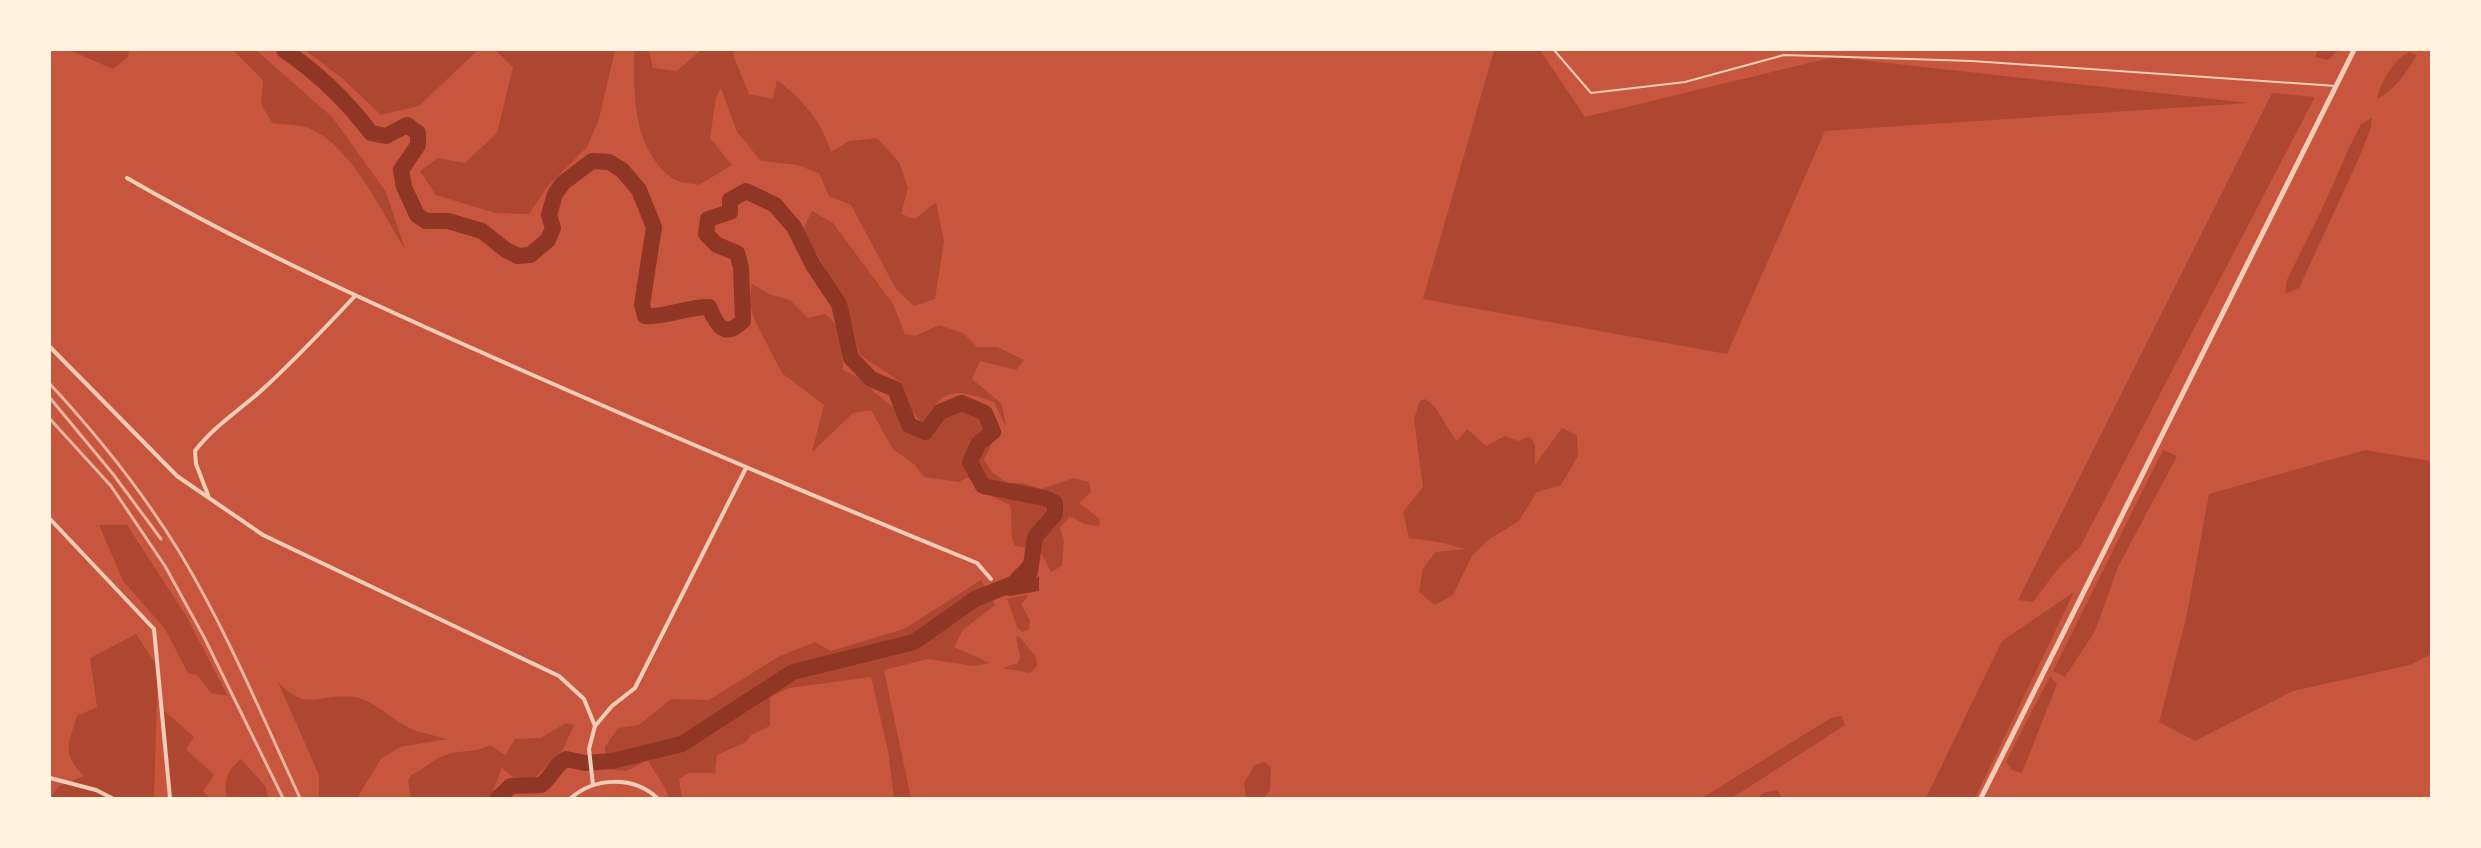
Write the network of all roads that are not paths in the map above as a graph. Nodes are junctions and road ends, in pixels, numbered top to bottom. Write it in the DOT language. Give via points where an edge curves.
graph roads {
  1 [pos="1554,50"];
  2 [pos="2354,50"];
  3 [pos="2336,86"];
  4 [pos="127,178"];
  5 [pos="355,297"];
  6 [pos="50,347"];
  7 [pos="746,468"];
  8 [pos="208,495"];
  9 [pos="50,519"];
  10 [pos="991,579"];
  11 [pos="596,726"];
  12 [pos="50,778"];
  13 [pos="593,785"];
  14 [pos="112,798"];
  15 [pos="170,798"];
  16 [pos="571,798"];
  17 [pos="657,798"];
  18 [pos="1981,798"];
  1 -- 3 [label="lane" via="1591,93 1684,82 1784,55 1972,61"];
  2 -- 3 [label="street"];
  3 -- 18 [label="street"];
  4 -- 5 [label="street" via="204,223"];
  5 -- 7 [label="street"];
  5 -- 8 [label="street" via="286,369 210,432 195,451 195,464"];
  6 -- 8 [label="street" via="177,476"];
  7 -- 10 [label="street" via="977,563"];
  7 -- 11 [label="street" via="635,688 612,706"];
  8 -- 11 [label="street" via="263,535 559,676 584,699"];
  9 -- 15 [label="street" via="154,629"];
  11 -- 13 [label="street" via="589,756"];
  12 -- 14 [label="street"];
  13 -- 16 [label="street"];
  13 -- 17 [label="street" via="636,784"];
}
